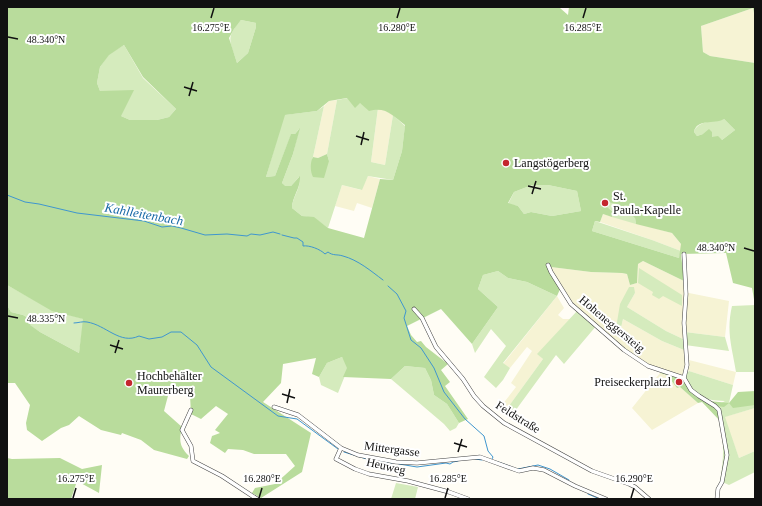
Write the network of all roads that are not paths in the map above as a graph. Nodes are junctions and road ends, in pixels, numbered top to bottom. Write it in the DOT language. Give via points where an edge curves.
graph roads {
  1 [pos="684,254"];
  2 [pos="548,265"];
  3 [pos="414,309"];
  4 [pos="684,378"];
  5 [pos="274,407"];
  6 [pos="191,410"];
  7 [pos="341,448"];
  8 [pos="257,499"];
  9 [pos="468,499"];
  10 [pos="606,499"];
  11 [pos="649,499"];
  12 [pos="717,499"];
  1 -- 4 [label="street" via="687,365"];
  2 -- 4 [label="street, Hoheneggersteig" via="571,304 624,350 648,366"];
  3 -- 11 [label="street, Feldstraße" via="422,318 436,346 474,396 492,414 592,471 636,488"];
  4 -- 12 [label="street" via="691,390 719,410 727,455"];
  5 -- 7 [label="street, Mittergasse" via="298,416"];
  6 -- 8 [label="street" via="182,430 191,446 193,461"];
  7 -- 9 [label="street, Heuweg" via="336,459 355,469 408,481"];
  7 -- 10 [label="street, Mittergasse" via="364,456 408,463 480,457 519,471 532,468 544,470"];
}
